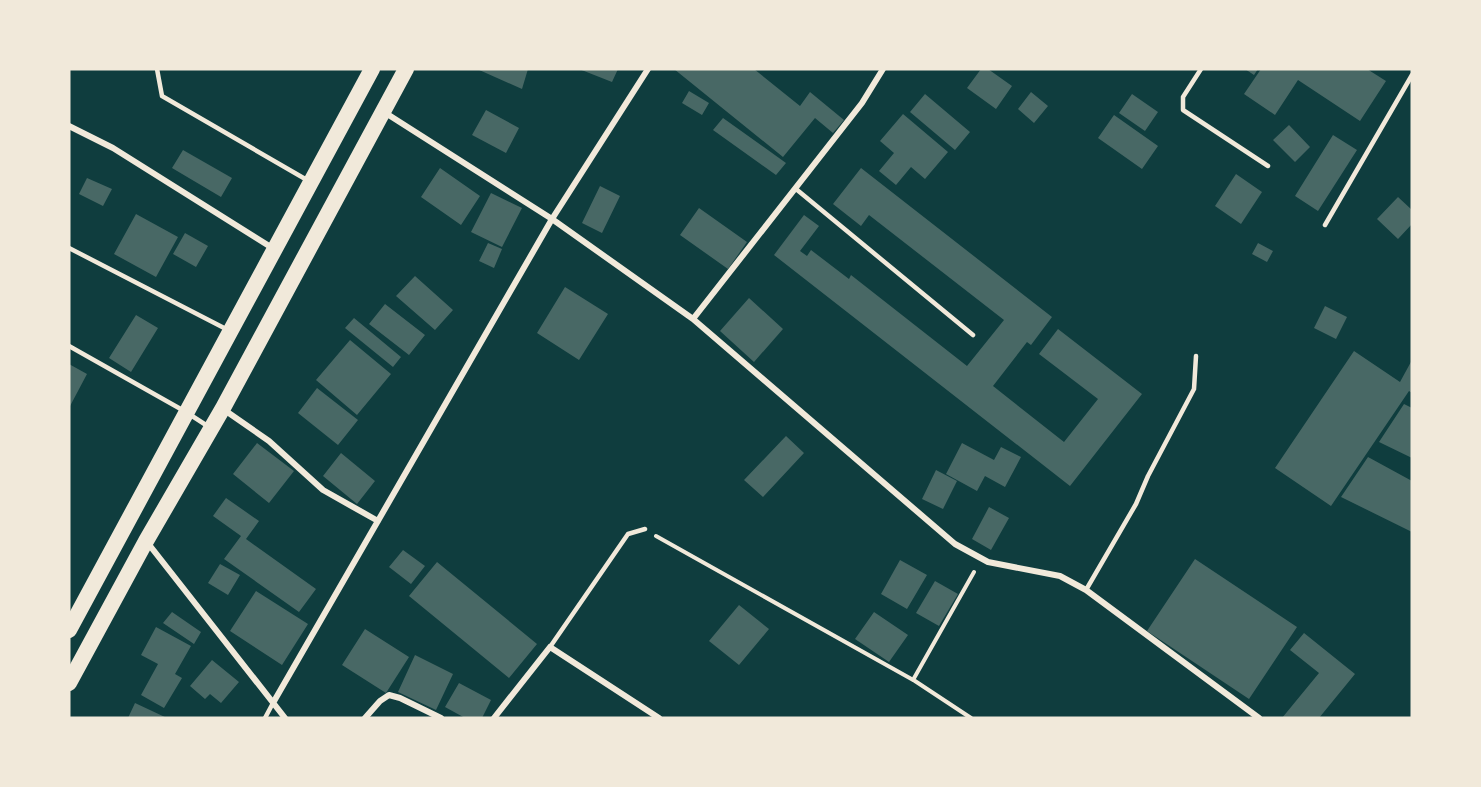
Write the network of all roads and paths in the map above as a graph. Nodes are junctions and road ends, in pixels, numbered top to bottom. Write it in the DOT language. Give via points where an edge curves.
graph roads {
  1 [pos="157,69"];
  2 [pos="162,69"];
  3 [pos="372,69"];
  4 [pos="406,69"];
  5 [pos="648,69"];
  6 [pos="883,69"];
  7 [pos="1201,69"];
  8 [pos="159,75"];
  9 [pos="1412,75"];
  10 [pos="383,112"];
  11 [pos="69,126"];
  12 [pos="1268,166"];
  13 [pos="311,182"];
  14 [pos="796,189"];
  15 [pos="552,219"];
  16 [pos="1325,225"];
  17 [pos="69,248"];
  18 [pos="275,249"];
  19 [pos="693,319"];
  20 [pos="230,331"];
  21 [pos="973,335"];
  22 [pos="69,346"];
  23 [pos="1196,356"];
  24 [pos="223,408"];
  25 [pos="186,412"];
  26 [pos="212,428"];
  27 [pos="378,521"];
  28 [pos="645,529"];
  29 [pos="146,542"];
  30 [pos="981,558"];
  31 [pos="1086,590"];
  32 [pos="69,630"];
  33 [pos="550,647"];
  34 [pos="913,680"];
  35 [pos="69,683"];
  36 [pos="273,703"];
  37 [pos="265,718"];
  38 [pos="285,718"];
  39 [pos="365,718"];
  40 [pos="441,718"];
  41 [pos="494,718"];
  42 [pos="659,718"];
  43 [pos="971,718"];
  44 [pos="1259,718"];
  1 -- 8 [label="lane"];
  2 -- 8 [label="lane"];
  3 -- 13 [label="highway"];
  4 -- 10 [label="highway"];
  5 -- 15 [label="street"];
  6 -- 14 [label="street"];
  7 -- 12 [label="lane" via="1183,97 1183,110"];
  8 -- 13 [label="lane" via="162,96"];
  9 -- 16 [label="lane"];
  10 -- 15 [label="street"];
  10 -- 24 [label="highway"];
  11 -- 18 [label="street" via="113,148"];
  13 -- 18 [label="highway"];
  14 -- 19 [label="street"];
  14 -- 21 [label="lane"];
  15 -- 19 [label="street"];
  15 -- 27 [label="street"];
  17 -- 20 [label="lane"];
  18 -- 20 [label="highway"];
  19 -- 30 [label="street" via="956,544"];
  20 -- 25 [label="highway"];
  22 -- 25 [label="lane"];
  23 -- 31 [label="lane" via="1194,389 1136,504"];
  24 -- 26 [label="highway"];
  24 -- 27 [label="street" via="269,441 323,490"];
  25 -- 26 [label="lane"];
  25 -- 32 [label="highway"];
  26 -- 29 [label="highway"];
  27 -- 36 [label="street"];
  28 -- 33 [label="lane" via="628,534"];
  28 -- 34 [label="path"];
  29 -- 35 [label="highway"];
  29 -- 36 [label="street"];
  30 -- 31 [label="street" via="1060,576"];
  30 -- 34 [label="path"];
  31 -- 44 [label="street"];
  33 -- 41 [label="street"];
  33 -- 42 [label="street"];
  34 -- 43 [label="path"];
  36 -- 37 [label="lane"];
  36 -- 38 [label="street"];
  39 -- 40 [label="street" via="390,695"];
}
